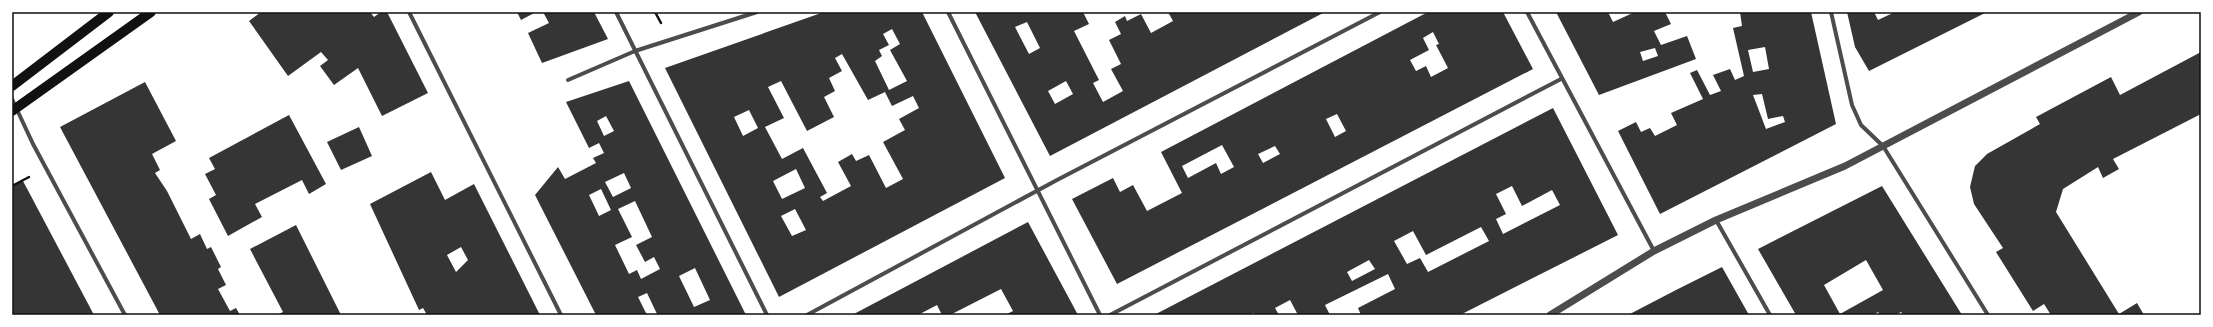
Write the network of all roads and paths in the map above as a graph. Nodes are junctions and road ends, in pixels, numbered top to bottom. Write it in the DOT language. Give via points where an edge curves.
graph roads {
  1 [pos="109,12"];
  2 [pos="151,12"];
  3 [pos="409,12"];
  4 [pos="616,12"];
  5 [pos="757,12"];
  6 [pos="948,12"];
  7 [pos="1380,12"];
  8 [pos="1527,12"];
  9 [pos="1830,12"];
  10 [pos="2139,12"];
  11 [pos="635,51"];
  12 [pos="1561,79"];
  13 [pos="568,80"];
  14 [pos="12,86"];
  15 [pos="14,106"];
  16 [pos="1883,146"];
  17 [pos="1039,190"];
  18 [pos="1716,220"];
  19 [pos="1654,251"];
  20 [pos="125,315"];
  21 [pos="561,315"];
  22 [pos="767,315"];
  23 [pos="806,315"];
  24 [pos="1100,315"];
  25 [pos="1110,315"];
  26 [pos="1550,315"];
  27 [pos="1770,315"];
  28 [pos="1988,315"];
  1 -- 14 [label="main road"];
  2 -- 15 [label="main road"];
  3 -- 21 [label="street"];
  4 -- 11 [label="street"];
  5 -- 11 [label="street"];
  6 -- 17 [label="street"];
  7 -- 17 [label="street"];
  8 -- 12 [label="street"];
  9 -- 16 [label="street" via="1852,105 1861,125"];
  10 -- 16 [label="street"];
  11 -- 13 [label="street"];
  11 -- 22 [label="street"];
  12 -- 19 [label="street"];
  12 -- 25 [label="street"];
  15 -- 20 [label="street"];
  16 -- 18 [label="street" via="1845,166"];
  16 -- 28 [label="street"];
  17 -- 23 [label="street"];
  17 -- 24 [label="street"];
  18 -- 19 [label="street"];
  18 -- 27 [label="street"];
  19 -- 26 [label="street"];
}
